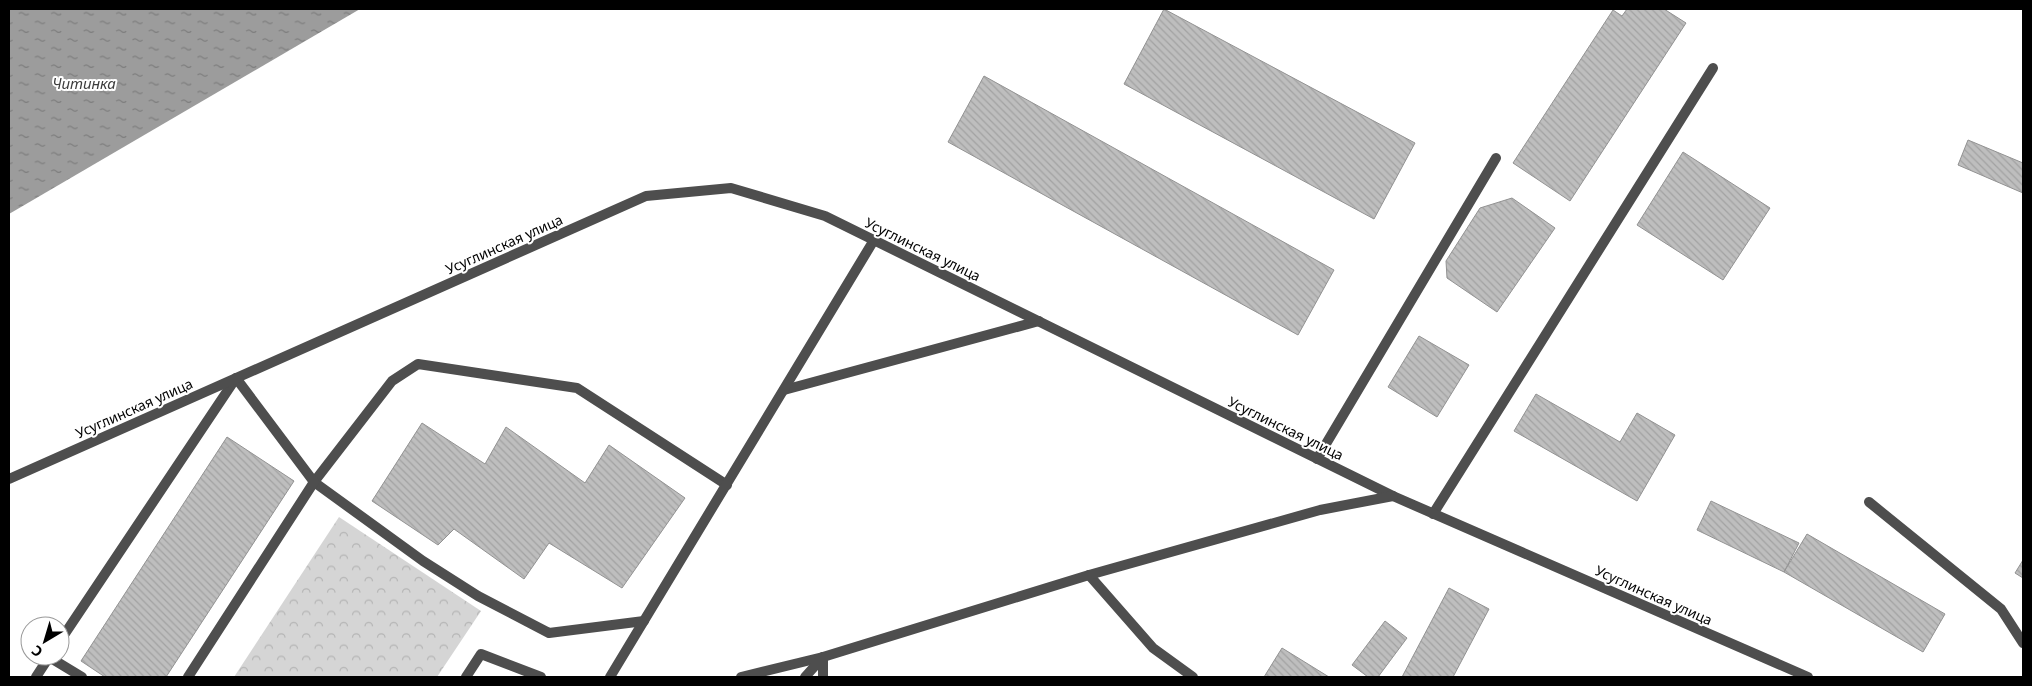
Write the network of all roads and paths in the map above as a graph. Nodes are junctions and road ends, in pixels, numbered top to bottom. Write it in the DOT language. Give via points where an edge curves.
graph roads {
  1 [pos="1713,68"];
  2 [pos="1496,158"];
  3 [pos="874,240"];
  4 [pos="1039,321"];
  5 [pos="236,378"];
  6 [pos="784,390"];
  7 [pos="1317,458"];
  8 [pos="9,479"];
  9 [pos="314,482"];
  10 [pos="727,485"];
  11 [pos="1393,496"];
  12 [pos="1869,502"];
  13 [pos="1433,514"];
  14 [pos="1089,575"];
  15 [pos="644,621"];
  16 [pos="70,626"];
  17 [pos="2023,643"];
  18 [pos="823,657"];
  19 [pos="43,666"];
  20 [pos="65,666"];
  21 [pos="36,677"];
  22 [pos="82,677"];
  23 [pos="188,677"];
  24 [pos="466,677"];
  25 [pos="541,677"];
  26 [pos="610,677"];
  27 [pos="741,677"];
  28 [pos="805,677"];
  29 [pos="823,677"];
  30 [pos="1193,677"];
  31 [pos="1808,677"];
  1 -- 13 [label="street"];
  2 -- 7 [label="street"];
  3 -- 4 [label="street, Усуглинская улица"];
  3 -- 5 [label="street, Усуглинская улица" via="825,216 731,188 646,196"];
  3 -- 6 [label="street"];
  4 -- 6 [label="street"];
  4 -- 7 [label="street, Усуглинская улица"];
  5 -- 8 [label="street, Усуглинская улица"];
  5 -- 9 [label="street"];
  5 -- 16 [label="street"];
  6 -- 10 [label="street"];
  7 -- 11 [label="street, Усуглинская улица"];
  9 -- 10 [label="street" via="392,381 418,364 577,388"];
  9 -- 15 [label="street" via="431,566 478,596 549,633"];
  9 -- 23 [label="street"];
  10 -- 15 [label="street"];
  11 -- 13 [label="street, Усуглинская улица"];
  11 -- 14 [label="street" via="1320,510"];
  12 -- 17 [label="street" via="2001,609"];
  13 -- 31 [label="street, Усуглинская улица"];
  14 -- 18 [label="street"];
  14 -- 30 [label="street" via="1153,648"];
  15 -- 26 [label="street"];
  18 -- 27 [label="street"];
  18 -- 28 [label="street"];
  18 -- 29 [label="street"];
  19 -- 21 [label="street"];
  20 -- 22 [label="street"];
  24 -- 25 [label="street" via="481,654"];
}
